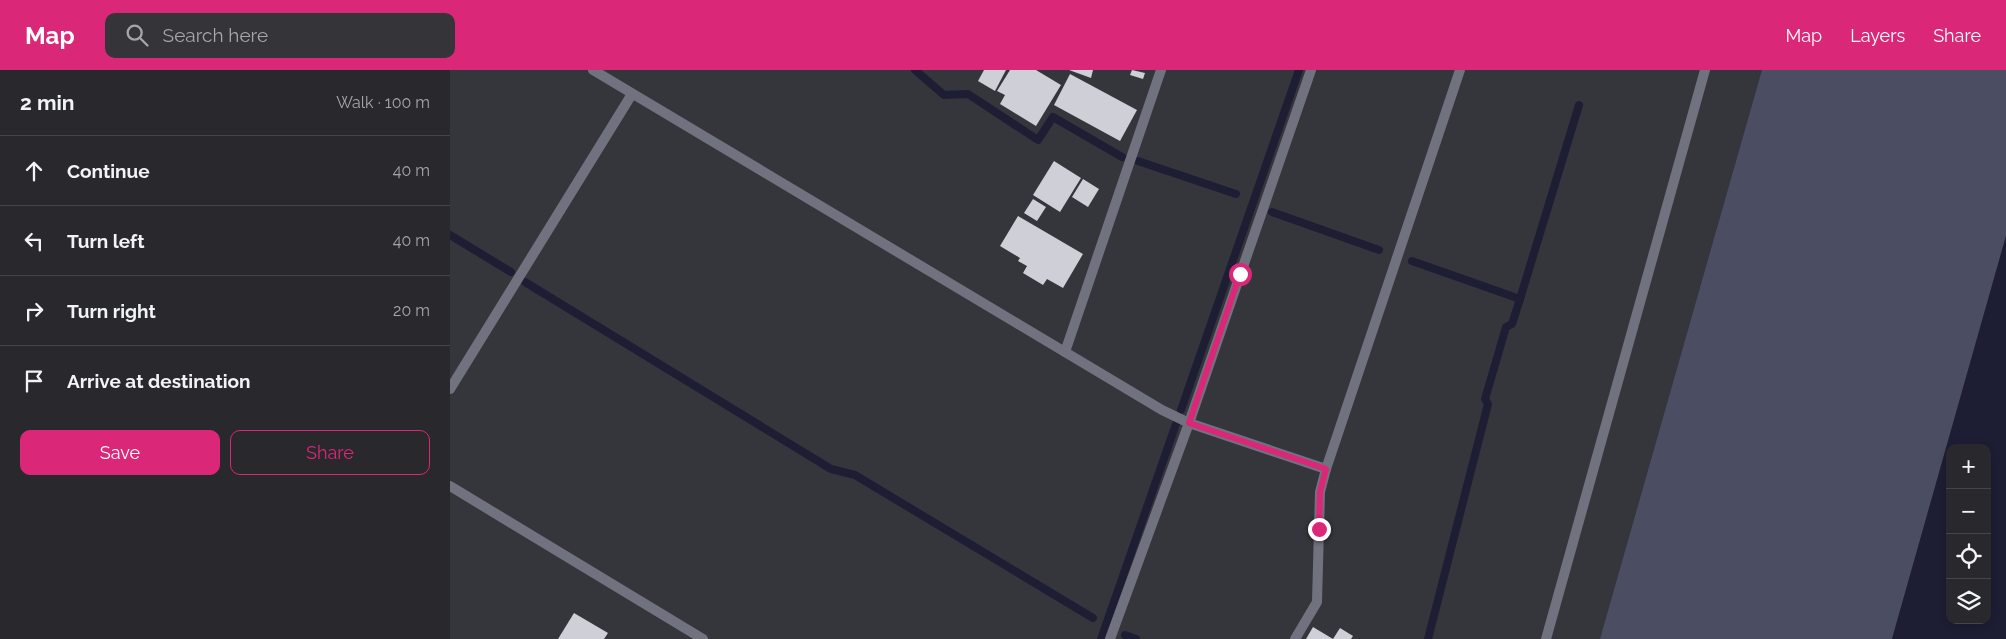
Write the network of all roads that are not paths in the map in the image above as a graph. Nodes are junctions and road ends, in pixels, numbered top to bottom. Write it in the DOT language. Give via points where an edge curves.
graph roads {
  1 [pos="593,70"];
  2 [pos="1161,70"];
  3 [pos="1311,70"];
  4 [pos="1460,70"];
  5 [pos="1705,70"];
  6 [pos="632,94"];
  7 [pos="1066,352"];
  8 [pos="450,389"];
  9 [pos="1189,423"];
  10 [pos="1326,469"];
  11 [pos="450,486"];
  12 [pos="703,639"];
  13 [pos="1110,639"];
  14 [pos="1295,639"];
  15 [pos="1546,639"];
  1 -- 6 [label="street"];
  2 -- 7 [label="street"];
  3 -- 9 [label="street"];
  4 -- 10 [label="street"];
  5 -- 15 [label="street"];
  6 -- 7 [label="street"];
  6 -- 8 [label="street"];
  7 -- 9 [label="street"];
  9 -- 10 [label="street"];
  9 -- 13 [label="street"];
  10 -- 14 [label="street" via="1320,492 1317,602"];
  11 -- 12 [label="street"];
}
